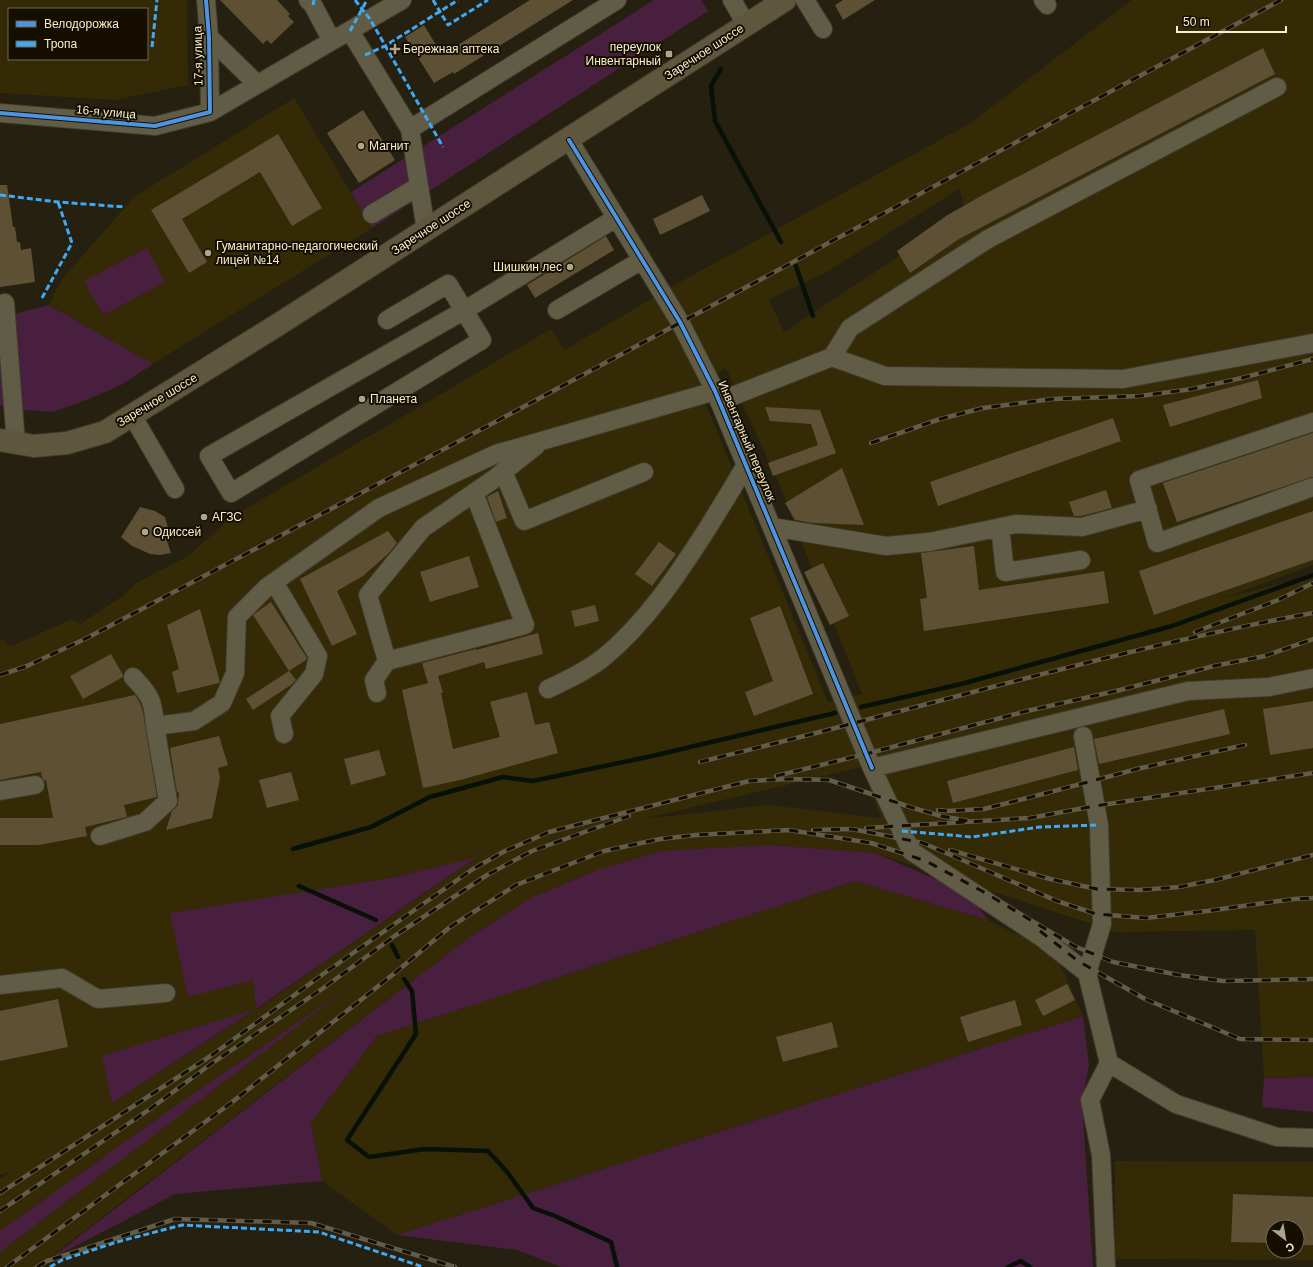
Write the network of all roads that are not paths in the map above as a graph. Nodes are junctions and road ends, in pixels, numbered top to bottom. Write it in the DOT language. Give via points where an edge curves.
graph roads {
  1 [pos="206,0"];
  2 [pos="308,0"];
  3 [pos="402,0"];
  4 [pos="617,0"];
  5 [pos="732,0"];
  6 [pos="785,0"];
  7 [pos="806,0"];
  8 [pos="746,24"];
  9 [pos="823,29"];
  10 [pos="350,31"];
  11 [pos="209,37"];
  12 [pos="332,41"];
  13 [pos="257,84"];
  14 [pos="1277,87"];
  15 [pos="210,112"];
  16 [pos="0,113"];
  17 [pos="410,129"];
  18 [pos="568,140"];
  19 [pos="419,186"];
  20 [pos="372,214"];
  21 [pos="616,218"];
  22 [pos="426,230"];
  23 [pos="642,260"];
  24 [pos="5,303"];
  25 [pos="464,310"];
  26 [pos="557,310"];
  27 [pos="386,320"];
  28 [pos="1313,343"];
  29 [pos="832,357"];
  30 [pos="718,396"];
  31 [pos="132,415"];
  32 [pos="1313,422"];
  33 [pos="543,440"];
  34 [pos="8,442"];
  35 [pos="746,464"];
  36 [pos="503,471"];
  37 [pos="644,472"];
  38 [pos="1313,487"];
  39 [pos="176,490"];
  40 [pos="474,493"];
  41 [pos="1148,509"];
  42 [pos="772,527"];
  43 [pos="1000,527"];
  44 [pos="1081,560"];
  45 [pos="274,582"];
  46 [pos="387,661"];
  47 [pos="133,677"];
  48 [pos="1313,678"];
  49 [pos="548,689"];
  50 [pos="377,693"];
  51 [pos="155,726"];
  52 [pos="284,734"];
  53 [pos="1083,736"];
  54 [pos="872,768"];
  55 [pos="35,785"];
  56 [pos="0,791"];
  57 [pos="100,836"];
  58 [pos="1088,973"];
  59 [pos="0,985"];
  60 [pos="166,993"];
  61 [pos="1109,1063"];
  62 [pos="1313,1138"];
  63 [pos="1106,1267"];
  1 -- 11 [label="street, 17-я улица"];
  2 -- 12 [label="street"];
  3 -- 10 [label="street, 16-я улица"];
  4 -- 17 [label="street"];
  5 -- 8 [label="street"];
  6 -- 8 [label="main road, Заречное шоссе"];
  7 -- 9 [label="street"];
  8 -- 18 [label="main road, Заречное шоссе"];
  10 -- 12 [label="street, 16-я улица"];
  10 -- 17 [label="street"];
  11 -- 13 [label="street"];
  11 -- 15 [label="street, 17-я улица"];
  12 -- 13 [label="street, 16-я улица"];
  13 -- 15 [label="street, 16-я улица"];
  14 -- 29 [label="street" via="988,239 850,328"];
  15 -- 16 [label="street, 16-я улица" via="155,126"];
  17 -- 19 [label="street"];
  18 -- 21 [label="street, Инвентарный переулок"];
  18 -- 22 [label="main road, Заречное шоссе"];
  19 -- 20 [label="street"];
  19 -- 22 [label="street"];
  21 -- 23 [label="street, Инвентарный переулок"];
  21 -- 25 [label="street"];
  22 -- 31 [label="main road, Заречное шоссе"];
  23 -- 26 [label="street"];
  23 -- 30 [label="street, Инвентарный переулок" via="680,322"];
  24 -- 34 [label="street"];
  25 -- 25 [label="street" via="209,456 231,493 482,340"];
  25 -- 27 [label="street" via="448,284"];
  28 -- 29 [label="street" via="1123,379 885,376"];
  29 -- 30 [label="street"];
  30 -- 33 [label="street"];
  30 -- 35 [label="street, Инвентарный переулок"];
  31 -- 34 [label="main road, Заречное шоссе" via="105,432 67,443 34,446"];
  31 -- 39 [label="street"];
  32 -- 41 [label="street" via="1139,480"];
  33 -- 36 [label="street"];
  33 -- 45 [label="street" via="496,454 379,508"];
  35 -- 42 [label="street, Инвентарный переулок"];
  35 -- 49 [label="street" via="680,571 634,629 603,658 575,677"];
  36 -- 37 [label="street" via="524,521"];
  36 -- 40 [label="street"];
  38 -- 41 [label="street" via="1157,543"];
  40 -- 46 [label="street" via="423,528 368,595"];
  40 -- 46 [label="street" via="525,625"];
  41 -- 43 [label="street" via="1082,527 1016,524"];
  42 -- 43 [label="street" via="886,546 929,542"];
  42 -- 54 [label="street, Инвентарный переулок"];
  43 -- 44 [label="street" via="1005,572"];
  45 -- 51 [label="street" via="237,617 235,673 222,703 194,721"];
  45 -- 52 [label="street" via="318,656 314,674 280,716"];
  46 -- 50 [label="street" via="374,680"];
  47 -- 51 [label="street" via="146,690 153,705"];
  48 -- 54 [label="street" via="1269,686 1188,691"];
  51 -- 57 [label="street" via="168,801 145,822"];
  53 -- 58 [label="street" via="1100,825 1102,909 1102,924"];
  54 -- 58 [label="street, Инвентарный переулок" via="911,850"];
  55 -- 56 [label="street"];
  58 -- 61 [label="street"];
  59 -- 60 [label="street" via="62,978 98,1000"];
  61 -- 62 [label="street" via="1176,1104 1276,1137"];
  61 -- 63 [label="street" via="1090,1100 1101,1155"];
}
